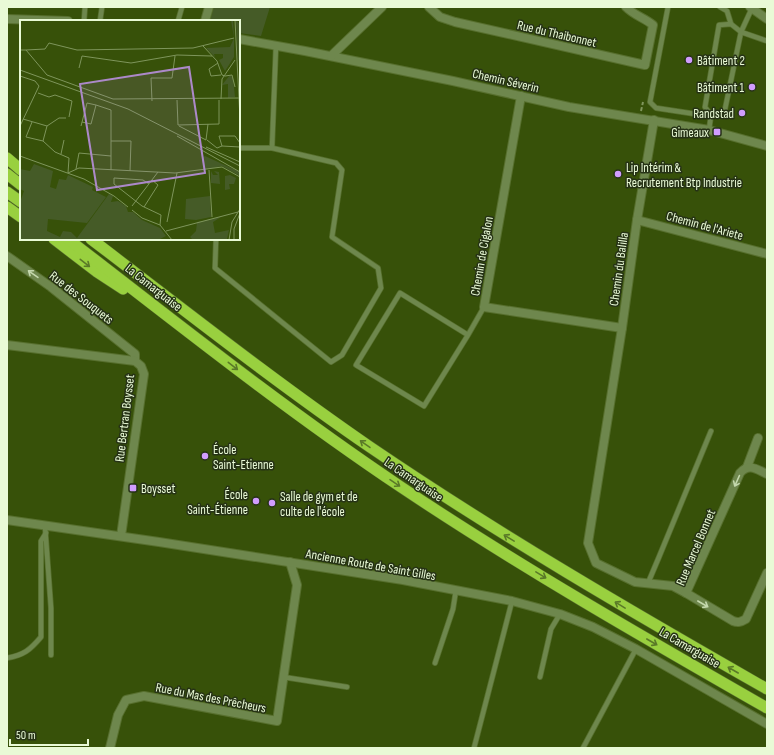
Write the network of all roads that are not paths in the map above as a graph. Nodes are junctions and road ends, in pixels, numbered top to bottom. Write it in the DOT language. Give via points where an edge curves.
graph roads {
  1 [pos="85,7"];
  2 [pos="102,7"];
  3 [pos="182,7"];
  4 [pos="209,7"];
  5 [pos="428,7"];
  6 [pos="626,7"];
  7 [pos="668,7"];
  8 [pos="720,7"];
  9 [pos="380,8"];
  10 [pos="751,8"];
  11 [pos="7,19"];
  12 [pos="767,19"];
  13 [pos="27,20"];
  14 [pos="84,20"];
  15 [pos="100,20"];
  16 [pos="178,20"];
  17 [pos="205,20"];
  18 [pos="731,24"];
  19 [pos="741,32"];
  20 [pos="240,39"];
  21 [pos="767,41"];
  22 [pos="276,45"];
  23 [pos="331,56"];
  24 [pos="521,96"];
  25 [pos="707,110"];
  26 [pos="711,115"];
  27 [pos="654,120"];
  28 [pos="709,130"];
  29 [pos="767,146"];
  30 [pos="240,148"];
  31 [pos="272,148"];
  32 [pos="7,158"];
  33 [pos="20,169"];
  34 [pos="7,174"];
  35 [pos="20,184"];
  36 [pos="7,192"];
  37 [pos="20,201"];
  38 [pos="7,207"];
  39 [pos="20,216"];
  40 [pos="637,220"];
  41 [pos="55,240"];
  42 [pos="69,240"];
  43 [pos="92,240"];
  44 [pos="104,240"];
  45 [pos="216,240"];
  46 [pos="767,254"];
  47 [pos="7,256"];
  48 [pos="161,292"];
  49 [pos="484,307"];
  50 [pos="622,328"];
  51 [pos="468,335"];
  52 [pos="202,342"];
  53 [pos="7,345"];
  54 [pos="135,361"];
  55 [pos="710,431"];
  56 [pos="758,438"];
  57 [pos="747,467"];
  58 [pos="767,474"];
  59 [pos="7,520"];
  60 [pos="45,529"];
  61 [pos="121,536"];
  62 [pos="290,562"];
  63 [pos="767,573"];
  64 [pos="648,582"];
  65 [pos="456,590"];
  66 [pos="686,593"];
  67 [pos="512,601"];
  68 [pos="560,614"];
  69 [pos="636,649"];
  70 [pos="52,655"];
  71 [pos="7,658"];
  72 [pos="435,663"];
  73 [pos="283,677"];
  74 [pos="540,677"];
  75 [pos="347,687"];
  76 [pos="767,689"];
  77 [pos="767,708"];
  78 [pos="767,724"];
  79 [pos="110,748"];
  80 [pos="474,748"];
  81 [pos="583,748"];
  1 -- 14 [label="lane"];
  2 -- 15 [label="lane"];
  3 -- 16 [label="lane"];
  4 -- 17 [label="street"];
  5 -- 6 [label="street, Rue du Thaibonnet" via="440,17 455,22 645,65 653,25"];
  7 -- 25 [label="lane" via="650,102 656,108 702,115"];
  8 -- 18 [label="lane" via="726,11"];
  9 -- 23 [label="street"];
  10 -- 12 [label="street"];
  10 -- 19 [label="lane"];
  11 -- 13 [label="street"];
  18 -- 19 [label="lane"];
  18 -- 25 [label="lane" via="719,25 705,107"];
  19 -- 21 [label="lane"];
  19 -- 26 [label="lane" via="724,114"];
  20 -- 22 [label="street, Chemin Séverin"];
  22 -- 23 [label="street, Chemin Séverin"];
  22 -- 31 [label="lane"];
  23 -- 24 [label="street, Chemin Séverin"];
  24 -- 27 [label="street, Chemin Séverin" via="569,107"];
  24 -- 49 [label="street, Chemin de Cigalon"];
  25 -- 26 [label="lane"];
  26 -- 28 [label="lane"];
  27 -- 28 [label="street, Chemin Séverin"];
  27 -- 40 [label="street, Chemin du Balilla"];
  28 -- 29 [label="street, Chemin Séverin"];
  30 -- 31 [label="lane"];
  31 -- 45 [label="lane" via="336,163 342,170 332,237 378,268 381,288 342,355 332,362 215,268"];
  32 -- 33 [label="highway"];
  34 -- 35 [label="highway"];
  36 -- 37 [label="highway"];
  38 -- 39 [label="highway"];
  40 -- 46 [label="street, Chemin de l'Ariete"];
  40 -- 50 [label="street, Chemin du Balilla"];
  41 -- 52 [label="highway, one-way" via="97,272"];
  42 -- 52 [label="highway, La Camarguaise"];
  43 -- 48 [label="highway, La Camarguaise"];
  44 -- 48 [label="highway"];
  54 -- 47 [label="street, Rue des Souquets, one-way" via="135,354 51,286"];
  76 -- 48 [label="highway, La Camarguaise, one-way" via="629,610 477,518 311,405"];
  49 -- 50 [label="street, Chemin de Cigalon"];
  49 -- 51 [label="lane"];
  50 -- 64 [label="street, Chemin du Balilla" via="588,543 596,563 635,582"];
  51 -- 51 [label="lane" via="400,293 356,365 424,406"];
  52 -- 77 [label="highway, La Camarguaise, one-way" via="324,433 466,530 622,625"];
  53 -- 54 [label="street, Rue Bertran Boysset"];
  54 -- 61 [label="street, Rue Bertran Boysset" via="141,366 144,374"];
  55 -- 64 [label="lane"];
  56 -- 57 [label="street, Rue Marcel Bonnet"];
  57 -- 58 [label="street"];
  57 -- 66 [label="street, Rue Marcel Bonnet, one-way" via="740,473"];
  59 -- 60 [label="street, Ancienne Route de Saint Gilles"];
  60 -- 61 [label="street, Ancienne Route de Saint Gilles"];
  60 -- 70 [label="lane"];
  60 -- 71 [label="lane" via="41,542 41,637 31,649"];
  61 -- 62 [label="street, Ancienne Route de Saint Gilles"];
  62 -- 65 [label="street, Ancienne Route de Saint Gilles"];
  62 -- 73 [label="street, Rue du Mas des Prêcheurs" via="297,585"];
  66 -- 63 [label="street, Rue Marcel Bonnet, one-way" via="732,621 743,622"];
  64 -- 66 [label="street, Chemin du Balilla" via="673,586"];
  65 -- 67 [label="street, Ancienne Route de Saint Gilles"];
  65 -- 72 [label="lane" via="453,609"];
  67 -- 68 [label="street, Ancienne Route de Saint Gilles"];
  67 -- 80 [label="lane"];
  68 -- 69 [label="street, Ancienne Route de Saint Gilles"];
  68 -- 74 [label="lane" via="551,630"];
  69 -- 78 [label="street, Ancienne Route de Saint Gilles"];
  69 -- 81 [label="lane"];
  73 -- 75 [label="lane"];
  73 -- 79 [label="street, Rue du Mas des Prêcheurs" via="277,721 144,696 126,700 118,715"];
}
